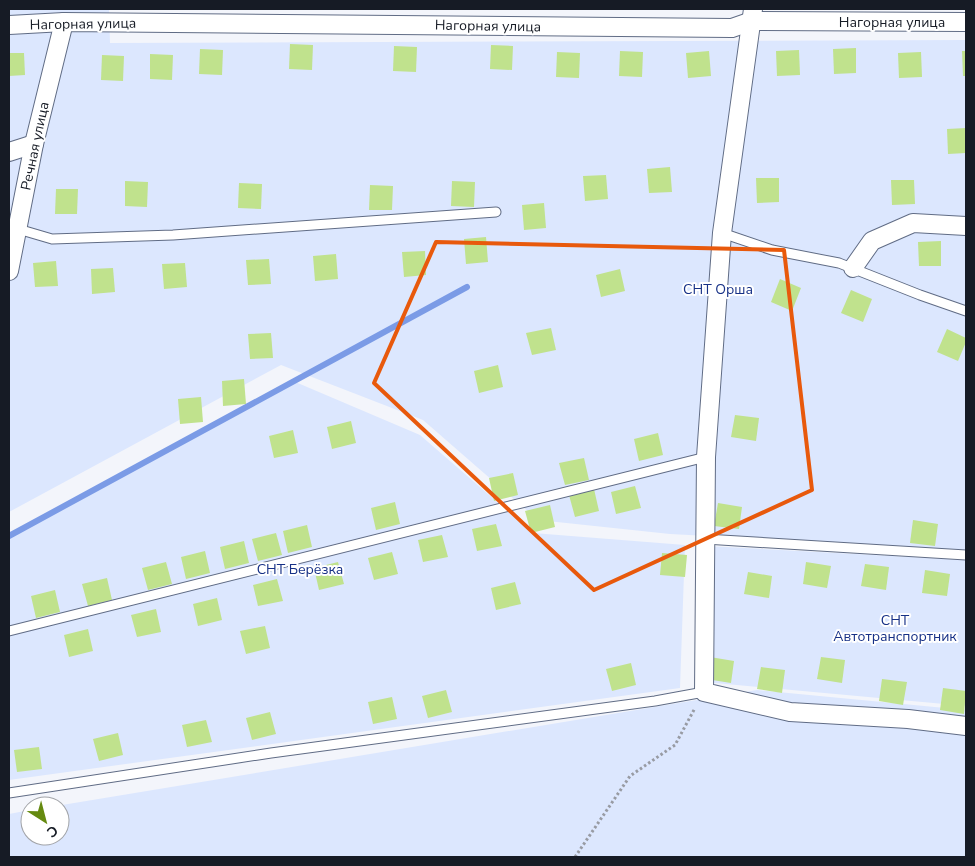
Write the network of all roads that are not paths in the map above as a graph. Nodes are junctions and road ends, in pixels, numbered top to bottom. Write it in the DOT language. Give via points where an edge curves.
graph roads {
  1 [pos="753,15"];
  2 [pos="64,19"];
  3 [pos="966,22"];
  4 [pos="9,25"];
  5 [pos="34,144"];
  6 [pos="9,152"];
  7 [pos="496,212"];
  8 [pos="966,226"];
  9 [pos="18,229"];
  10 [pos="722,233"];
  11 [pos="853,268"];
  12 [pos="9,271"];
  13 [pos="966,311"];
  14 [pos="706,457"];
  15 [pos="705,540"];
  16 [pos="966,555"];
  17 [pos="9,631"];
  18 [pos="704,692"];
  19 [pos="966,726"];
  20 [pos="9,793"];
  1 -- 2 [label="street, Нагорная улица" via="732,28"];
  1 -- 3 [label="street, Нагорная улица"];
  1 -- 10 [label="street"];
  2 -- 4 [label="street, Нагорная улица"];
  2 -- 5 [label="street, Речная улица"];
  5 -- 6 [label="street"];
  5 -- 9 [label="street, Речная улица"];
  7 -- 9 [label="lane" via="173,235 52,239"];
  8 -- 11 [label="street" via="913,223 872,241"];
  9 -- 12 [label="street, Речная улица"];
  10 -- 11 [label="lane" via="772,250"];
  10 -- 14 [label="street"];
  11 -- 13 [label="lane"];
  14 -- 15 [label="street"];
  14 -- 17 [label="lane"];
  15 -- 16 [label="lane"];
  15 -- 18 [label="street"];
  18 -- 19 [label="street" via="790,712"];
  18 -- 20 [label="lane"];
}
